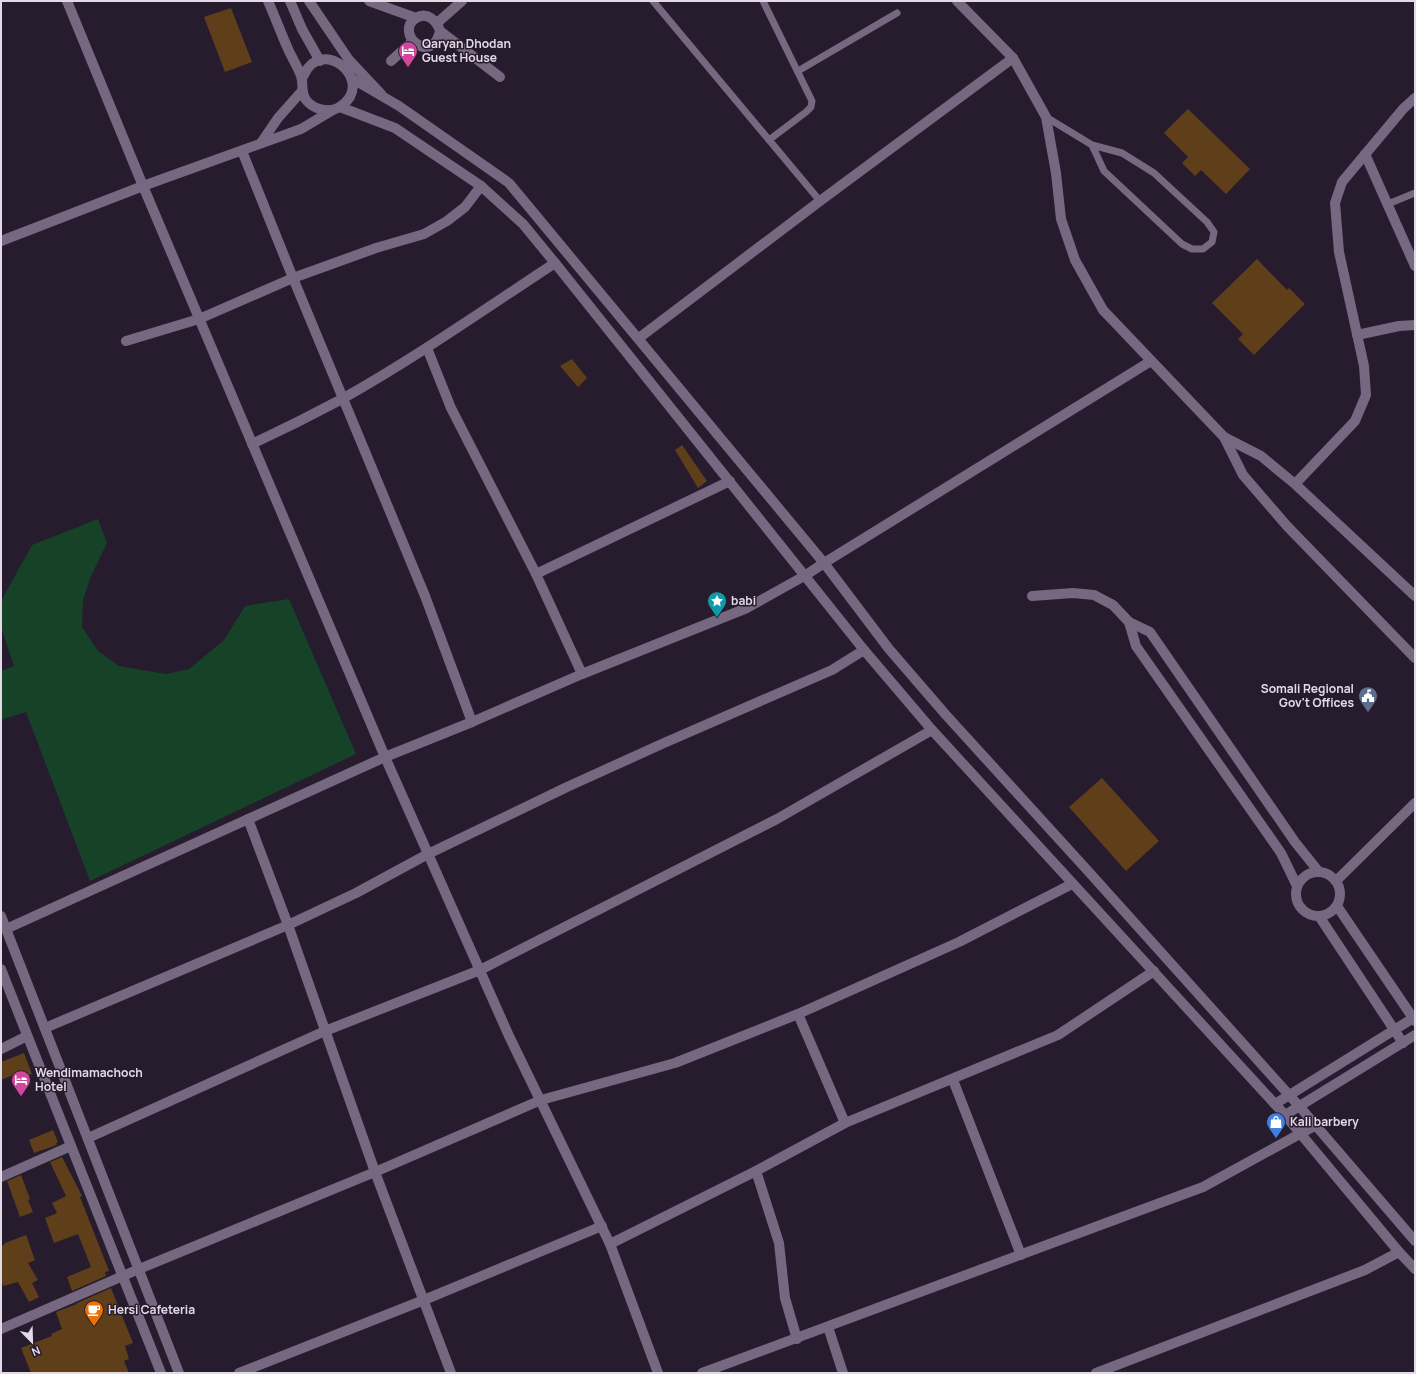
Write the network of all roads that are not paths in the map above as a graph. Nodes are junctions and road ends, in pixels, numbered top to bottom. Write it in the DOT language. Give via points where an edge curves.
graph roads {
  1 [pos="67,1"];
  2 [pos="268,1"];
  3 [pos="290,1"];
  4 [pos="309,1"];
  5 [pos="369,1"];
  6 [pos="462,1"];
  7 [pos="652,1"];
  8 [pos="763,1"];
  9 [pos="957,1"];
  10 [pos="897,13"];
  11 [pos="416,18"];
  12 [pos="439,27"];
  13 [pos="413,41"];
  14 [pos="1013,58"];
  15 [pos="391,60"];
  16 [pos="320,61"];
  17 [pos="798,71"];
  18 [pos="500,77"];
  19 [pos="302,78"];
  20 [pos="351,78"];
  21 [pos="302,91"];
  22 [pos="384,97"];
  23 [pos="1415,98"];
  24 [pos="336,108"];
  25 [pos="1046,117"];
  26 [pos="769,140"];
  27 [pos="261,143"];
  28 [pos="1092,145"];
  29 [pos="242,151"];
  30 [pos="1365,154"];
  31 [pos="143,186"];
  32 [pos="481,186"];
  33 [pos="1415,193"];
  34 [pos="820,201"];
  35 [pos="1388,204"];
  36 [pos="2,238"];
  37 [pos="555,263"];
  38 [pos="1415,266"];
  39 [pos="293,278"];
  40 [pos="199,319"];
  41 [pos="1415,325"];
  42 [pos="1357,335"];
  43 [pos="639,338"];
  44 [pos="126,342"];
  45 [pos="427,348"];
  46 [pos="1151,361"];
  47 [pos="342,398"];
  48 [pos="1224,436"];
  49 [pos="252,444"];
  50 [pos="730,481"];
  51 [pos="1296,484"];
  52 [pos="824,563"];
  53 [pos="536,574"];
  54 [pos="806,576"];
  55 [pos="1032,596"];
  56 [pos="1415,596"];
  57 [pos="1129,622"];
  58 [pos="864,650"];
  59 [pos="1414,657"];
  60 [pos="582,674"];
  61 [pos="472,722"];
  62 [pos="932,730"];
  63 [pos="385,757"];
  64 [pos="1415,803"];
  65 [pos="248,820"];
  66 [pos="428,854"];
  67 [pos="1319,872"];
  68 [pos="1336,881"];
  69 [pos="1072,884"];
  70 [pos="1297,886"];
  71 [pos="1337,906"];
  72 [pos="1,916"];
  73 [pos="1319,916"];
  74 [pos="288,925"];
  75 [pos="6,929"];
  76 [pos="1,969"];
  77 [pos="480,970"];
  78 [pos="1154,970"];
  79 [pos="798,1014"];
  80 [pos="1414,1019"];
  81 [pos="45,1028"];
  82 [pos="1394,1030"];
  83 [pos="325,1031"];
  84 [pos="1415,1035"];
  85 [pos="27,1036"];
  86 [pos="1403,1043"];
  87 [pos="1,1049"];
  88 [pos="953,1080"];
  89 [pos="1289,1094"];
  90 [pos="541,1100"];
  91 [pos="1275,1104"];
  92 [pos="1300,1106"];
  93 [pos="1285,1116"];
  94 [pos="846,1124"];
  95 [pos="1316,1125"];
  96 [pos="1301,1134"];
  97 [pos="88,1138"];
  98 [pos="70,1146"];
  99 [pos="756,1171"];
  100 [pos="375,1172"];
  101 [pos="1,1177"];
  102 [pos="602,1226"];
  103 [pos="1415,1241"];
  104 [pos="610,1244"];
  105 [pos="1399,1252"];
  106 [pos="1021,1255"];
  107 [pos="139,1269"];
  108 [pos="1415,1269"];
  109 [pos="122,1276"];
  110 [pos="424,1300"];
  111 [pos="828,1327"];
  112 [pos="1,1329"];
  113 [pos="797,1339"];
  114 [pos="161,1373"];
  115 [pos="179,1373"];
  116 [pos="238,1373"];
  117 [pos="451,1373"];
  118 [pos="658,1373"];
  119 [pos="702,1373"];
  120 [pos="843,1373"];
  121 [pos="1096,1373"];
  1 -- 31 [label="street"];
  2 -- 19 [label="street"];
  3 -- 16 [label="street"];
  4 -- 22 [label="street" via="349,60"];
  5 -- 11 [label="street"];
  6 -- 12 [label="street"];
  7 -- 26 [label="lane"];
  8 -- 17 [label="lane"];
  9 -- 14 [label="street"];
  10 -- 17 [label="lane"];
  11 -- 12 [label="street" via="432,18"];
  11 -- 13 [label="street" via="409,32"];
  12 -- 13 [label="street" via="438,39 433,44 425,47"];
  12 -- 18 [label="street"];
  13 -- 15 [label="street"];
  14 -- 25 [label="street"];
  14 -- 34 [label="street"];
  16 -- 19 [label="street" via="309,67"];
  16 -- 20 [label="street" via="335,61 348,70"];
  17 -- 26 [label="lane" via="812,101 811,107"];
  19 -- 21 [label="street"];
  20 -- 22 [label="street"];
  20 -- 24 [label="street" via="351,94"];
  21 -- 24 [label="street" via="305,98 317,109"];
  21 -- 27 [label="street" via="278,118"];
  22 -- 43 [label="street" via="509,183"];
  23 -- 30 [label="street"];
  24 -- 27 [label="street" via="301,130"];
  24 -- 32 [label="street" via="395,128"];
  25 -- 28 [label="lane"];
  25 -- 46 [label="street" via="1061,219 1075,260 1103,310"];
  26 -- 34 [label="lane"];
  27 -- 29 [label="street"];
  28 -- 28 [label="lane" via="1122,153 1154,173 1207,222 1214,232 1212,242 1203,249 1192,249 1182,244 1104,171"];
  29 -- 31 [label="street"];
  29 -- 39 [label="street"];
  30 -- 35 [label="street"];
  30 -- 42 [label="street" via="1342,182 1335,203 1339,252"];
  31 -- 36 [label="street"];
  31 -- 40 [label="street"];
  32 -- 37 [label="street" via="522,224"];
  32 -- 39 [label="street" via="465,208 424,234 376,248"];
  33 -- 35 [label="lane"];
  34 -- 43 [label="street"];
  35 -- 38 [label="street"];
  37 -- 45 [label="street"];
  37 -- 50 [label="street"];
  39 -- 40 [label="street"];
  39 -- 47 [label="street"];
  40 -- 44 [label="street"];
  40 -- 49 [label="street"];
  41 -- 42 [label="street"];
  42 -- 51 [label="street" via="1364,366 1366,395 1355,421"];
  43 -- 52 [label="street"];
  45 -- 47 [label="street"];
  45 -- 53 [label="street" via="451,408"];
  46 -- 48 [label="street"];
  46 -- 52 [label="street"];
  47 -- 49 [label="street"];
  47 -- 61 [label="street" via="425,596"];
  48 -- 51 [label="street" via="1260,456"];
  48 -- 59 [label="street" via="1243,475 1282,520"];
  49 -- 63 [label="street"];
  50 -- 53 [label="street"];
  50 -- 54 [label="street"];
  51 -- 56 [label="street"];
  52 -- 54 [label="street"];
  52 -- 89 [label="street" via="889,649 946,715"];
  53 -- 60 [label="street"];
  54 -- 58 [label="street"];
  54 -- 60 [label="street" via="747,608"];
  55 -- 57 [label="street" via="1073,593 1094,595 1113,606"];
  57 -- 67 [label="street" via="1150,632 1295,842"];
  57 -- 70 [label="street" via="1136,646 1281,853"];
  58 -- 62 [label="street"];
  58 -- 66 [label="street" via="832,670 602,771"];
  60 -- 61 [label="street"];
  61 -- 63 [label="street"];
  62 -- 69 [label="street"];
  62 -- 77 [label="street" via="777,819"];
  63 -- 65 [label="street"];
  63 -- 66 [label="street"];
  64 -- 68 [label="street"];
  65 -- 74 [label="street"];
  65 -- 75 [label="street"];
  66 -- 74 [label="street" via="356,893"];
  66 -- 77 [label="street"];
  67 -- 68 [label="street" via="1329,874"];
  67 -- 70 [label="street" via="1301,879"];
  68 -- 71 [label="street" via="1340,890"];
  69 -- 78 [label="street"];
  69 -- 79 [label="street" via="959,942"];
  70 -- 73 [label="street" via="1296,898 1300,907 1307,914"];
  71 -- 73 [label="street" via="1327,915"];
  71 -- 80 [label="street"];
  72 -- 75 [label="street"];
  73 -- 82 [label="street"];
  74 -- 81 [label="street"];
  74 -- 83 [label="street"];
  75 -- 81 [label="street"];
  76 -- 85 [label="street"];
  77 -- 83 [label="street"];
  77 -- 90 [label="street"];
  78 -- 88 [label="street" via="1058,1035"];
  78 -- 91 [label="street"];
  79 -- 90 [label="street" via="675,1063"];
  79 -- 94 [label="street"];
  80 -- 82 [label="street"];
  81 -- 97 [label="street"];
  82 -- 86 [label="street"];
  82 -- 89 [label="street"];
  83 -- 97 [label="street"];
  83 -- 100 [label="street"];
  84 -- 86 [label="street"];
  85 -- 87 [label="street"];
  85 -- 98 [label="street"];
  86 -- 92 [label="street"];
  88 -- 94 [label="street"];
  88 -- 106 [label="street"];
  89 -- 91 [label="street"];
  89 -- 92 [label="street"];
  90 -- 100 [label="street"];
  90 -- 102 [label="street"];
  91 -- 93 [label="street"];
  92 -- 93 [label="street"];
  92 -- 95 [label="street"];
  93 -- 96 [label="street"];
  94 -- 99 [label="street"];
  95 -- 96 [label="street"];
  95 -- 103 [label="street"];
  96 -- 105 [label="street"];
  96 -- 106 [label="street" via="1203,1188"];
  97 -- 107 [label="street"];
  98 -- 101 [label="street"];
  98 -- 109 [label="street"];
  99 -- 104 [label="street"];
  99 -- 113 [label="street" via="779,1243 785,1298"];
  100 -- 107 [label="street"];
  100 -- 110 [label="street"];
  102 -- 104 [label="street"];
  102 -- 110 [label="street"];
  104 -- 118 [label="street"];
  105 -- 108 [label="street"];
  105 -- 121 [label="street" via="1365,1270"];
  106 -- 111 [label="street"];
  107 -- 109 [label="street"];
  107 -- 115 [label="street"];
  109 -- 112 [label="street"];
  109 -- 114 [label="street"];
  110 -- 116 [label="street"];
  110 -- 117 [label="street"];
  111 -- 113 [label="street"];
  111 -- 120 [label="street"];
  113 -- 119 [label="street"];
}
